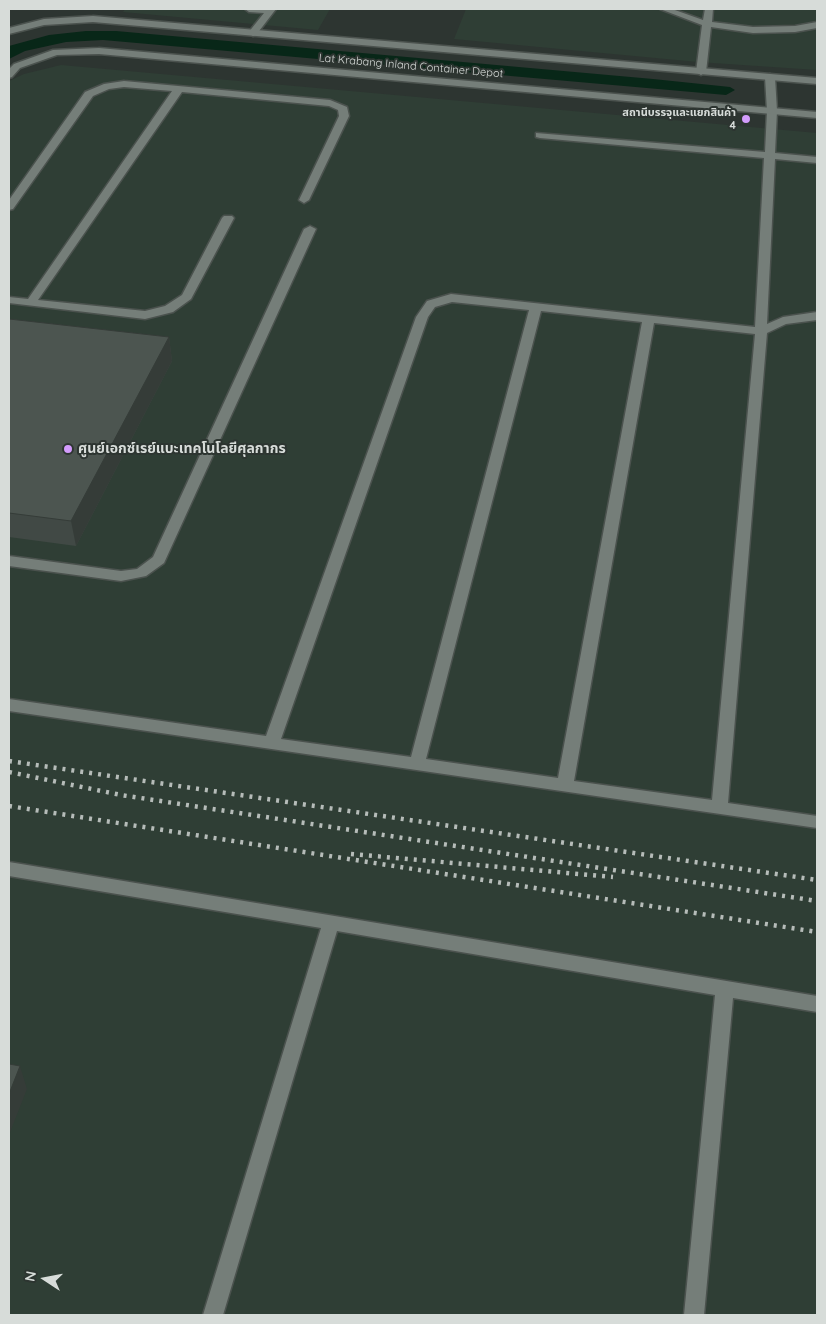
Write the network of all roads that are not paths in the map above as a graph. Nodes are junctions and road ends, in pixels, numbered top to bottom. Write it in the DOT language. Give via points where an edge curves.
graph roads {
  1 [pos="249,9"];
  2 [pos="664,9"];
  3 [pos="709,9"];
  4 [pos="46,10"];
  5 [pos="270,10"];
  6 [pos="44,22"];
  7 [pos="707,24"];
  8 [pos="817,26"];
  9 [pos="9,31"];
  10 [pos="253,33"];
  11 [pos="701,72"];
  12 [pos="9,75"];
  13 [pos="770,78"];
  14 [pos="817,82"];
  15 [pos="179,89"];
  16 [pos="772,112"];
  17 [pos="817,116"];
  18 [pos="540,135"];
  19 [pos="769,156"];
  20 [pos="817,160"];
  21 [pos="304,200"];
  22 [pos="9,207"];
  23 [pos="228,218"];
  24 [pos="310,229"];
  25 [pos="9,300"];
  26 [pos="32,302"];
  27 [pos="536,306"];
  28 [pos="817,316"];
  29 [pos="649,319"];
  30 [pos="761,332"];
  31 [pos="9,561"];
  32 [pos="9,705"];
  33 [pos="272,743"];
  34 [pos="417,764"];
  35 [pos="565,785"];
  36 [pos="719,808"];
  37 [pos="817,822"];
  38 [pos="9,869"];
  39 [pos="331,923"];
  40 [pos="725,988"];
  41 [pos="817,1004"];
  42 [pos="213,1315"];
  43 [pos="694,1315"];
  1 -- 5 [label="street"];
  2 -- 7 [label="street"];
  3 -- 7 [label="street"];
  4 -- 6 [label="street"];
  5 -- 10 [label="street"];
  6 -- 9 [label="street, Lat Krabang Inland Container Depot"];
  6 -- 10 [label="street, Lat Krabang Inland Container Depot" via="93,19"];
  7 -- 8 [label="street" via="753,30"];
  7 -- 11 [label="street"];
  10 -- 11 [label="street, Lat Krabang Inland Container Depot"];
  11 -- 13 [label="street, Lat Krabang Inland Container Depot"];
  12 -- 16 [label="street, Lat Krabang Inland Container Depot" via="16,66 56,52 99,51"];
  13 -- 14 [label="street, Lat Krabang Inland Container Depot"];
  13 -- 16 [label="street"];
  15 -- 21 [label="street" via="330,103 342,108 344,116"];
  15 -- 22 [label="street" via="124,84 107,86 89,94"];
  15 -- 26 [label="street"];
  16 -- 17 [label="street, Lat Krabang Inland Container Depot"];
  16 -- 19 [label="street"];
  18 -- 19 [label="street"];
  19 -- 20 [label="street"];
  19 -- 30 [label="street"];
  23 -- 26 [label="street" via="187,297 169,310 145,315"];
  24 -- 31 [label="street" via="159,560 141,573 121,576"];
  25 -- 26 [label="street"];
  27 -- 29 [label="street"];
  27 -- 33 [label="street" via="451,298 425,310"];
  27 -- 34 [label="street"];
  28 -- 30 [label="street" via="783,321"];
  29 -- 30 [label="street"];
  29 -- 35 [label="street"];
  30 -- 36 [label="street"];
  32 -- 33 [label="street"];
  33 -- 34 [label="street"];
  34 -- 35 [label="street"];
  35 -- 36 [label="street"];
  36 -- 37 [label="street"];
  38 -- 39 [label="street"];
  39 -- 40 [label="street"];
  39 -- 42 [label="street"];
  40 -- 41 [label="street"];
  40 -- 43 [label="street"];
}
